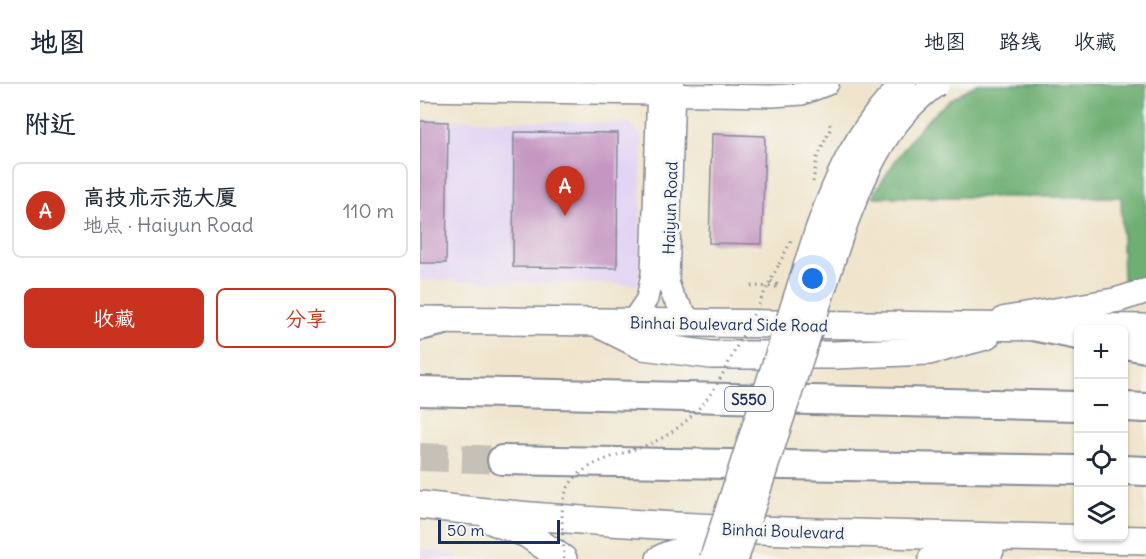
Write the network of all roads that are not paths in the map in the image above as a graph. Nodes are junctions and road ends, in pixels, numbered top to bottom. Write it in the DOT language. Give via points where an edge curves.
graph roads {
  1 [pos="828,84"];
  2 [pos="904,84"];
  3 [pos="937,84"];
  4 [pos="666,89"];
  5 [pos="420,90"];
  6 [pos="1146,291"];
  7 [pos="427,322"];
  8 [pos="597,323"];
  9 [pos="631,323"];
  10 [pos="693,324"];
  11 [pos="961,326"];
  12 [pos="1030,327"];
  13 [pos="1146,328"];
  14 [pos="1074,334"];
  15 [pos="1128,345"];
  16 [pos="1146,348"];
  17 [pos="420,391"];
  18 [pos="1074,406"];
  19 [pos="1128,407"];
  20 [pos="1146,408"];
  21 [pos="502,460"];
  22 [pos="1074,470"];
  23 [pos="1128,470"];
  24 [pos="1146,471"];
  25 [pos="420,505"];
  26 [pos="455,509"];
  27 [pos="1073,538"];
  28 [pos="1146,540"];
  29 [pos="564,559"];
  30 [pos="660,559"];
  31 [pos="712,559"];
  32 [pos="725,559"];
  33 [pos="736,559"];
  34 [pos="932,559"];
  1 -- 4 [label="street" via="791,95"];
  2 -- 31 [label="main road, bridge" via="863,131 837,179"];
  3 -- 33 [label="main road, bridge" via="897,123 869,164 840,238"];
  4 -- 5 [label="street"];
  4 -- 9 [label="street, Haiyun Road" via="652,274 647,299"];
  4 -- 10 [label="street, Haiyun Road" via="668,282 673,297"];
  6 -- 11 [label="main road" via="1117,300"];
  7 -- 8 [label="main road, Binhai Boulevard Side Road"];
  8 -- 9 [label="main road, Binhai Boulevard Side Road"];
  8 -- 12 [label="main road" via="643,346 722,355 834,356 929,351"];
  9 -- 10 [label="main road, Binhai Boulevard Side Road"];
  10 -- 11 [label="main road, Binhai Boulevard Side Road"];
  11 -- 12 [label="main road, Binhai Boulevard Side Road"];
  12 -- 13 [label="main road"];
  12 -- 14 [label="highway"];
  15 -- 16 [label="highway"];
  17 -- 18 [label="highway, S550"];
  19 -- 20 [label="highway"];
  21 -- 22 [label="highway"];
  23 -- 24 [label="highway"];
  25 -- 26 [label="main road, Binhai Boulevard"];
  26 -- 27 [label="main road, Binhai Boulevard" via="730,530"];
  26 -- 29 [label="main road" via="527,534"];
  27 -- 28 [label="main road, Binhai Boulevard"];
  27 -- 34 [label="main road"];
  30 -- 32 [label="main road" via="692,551"];
}
